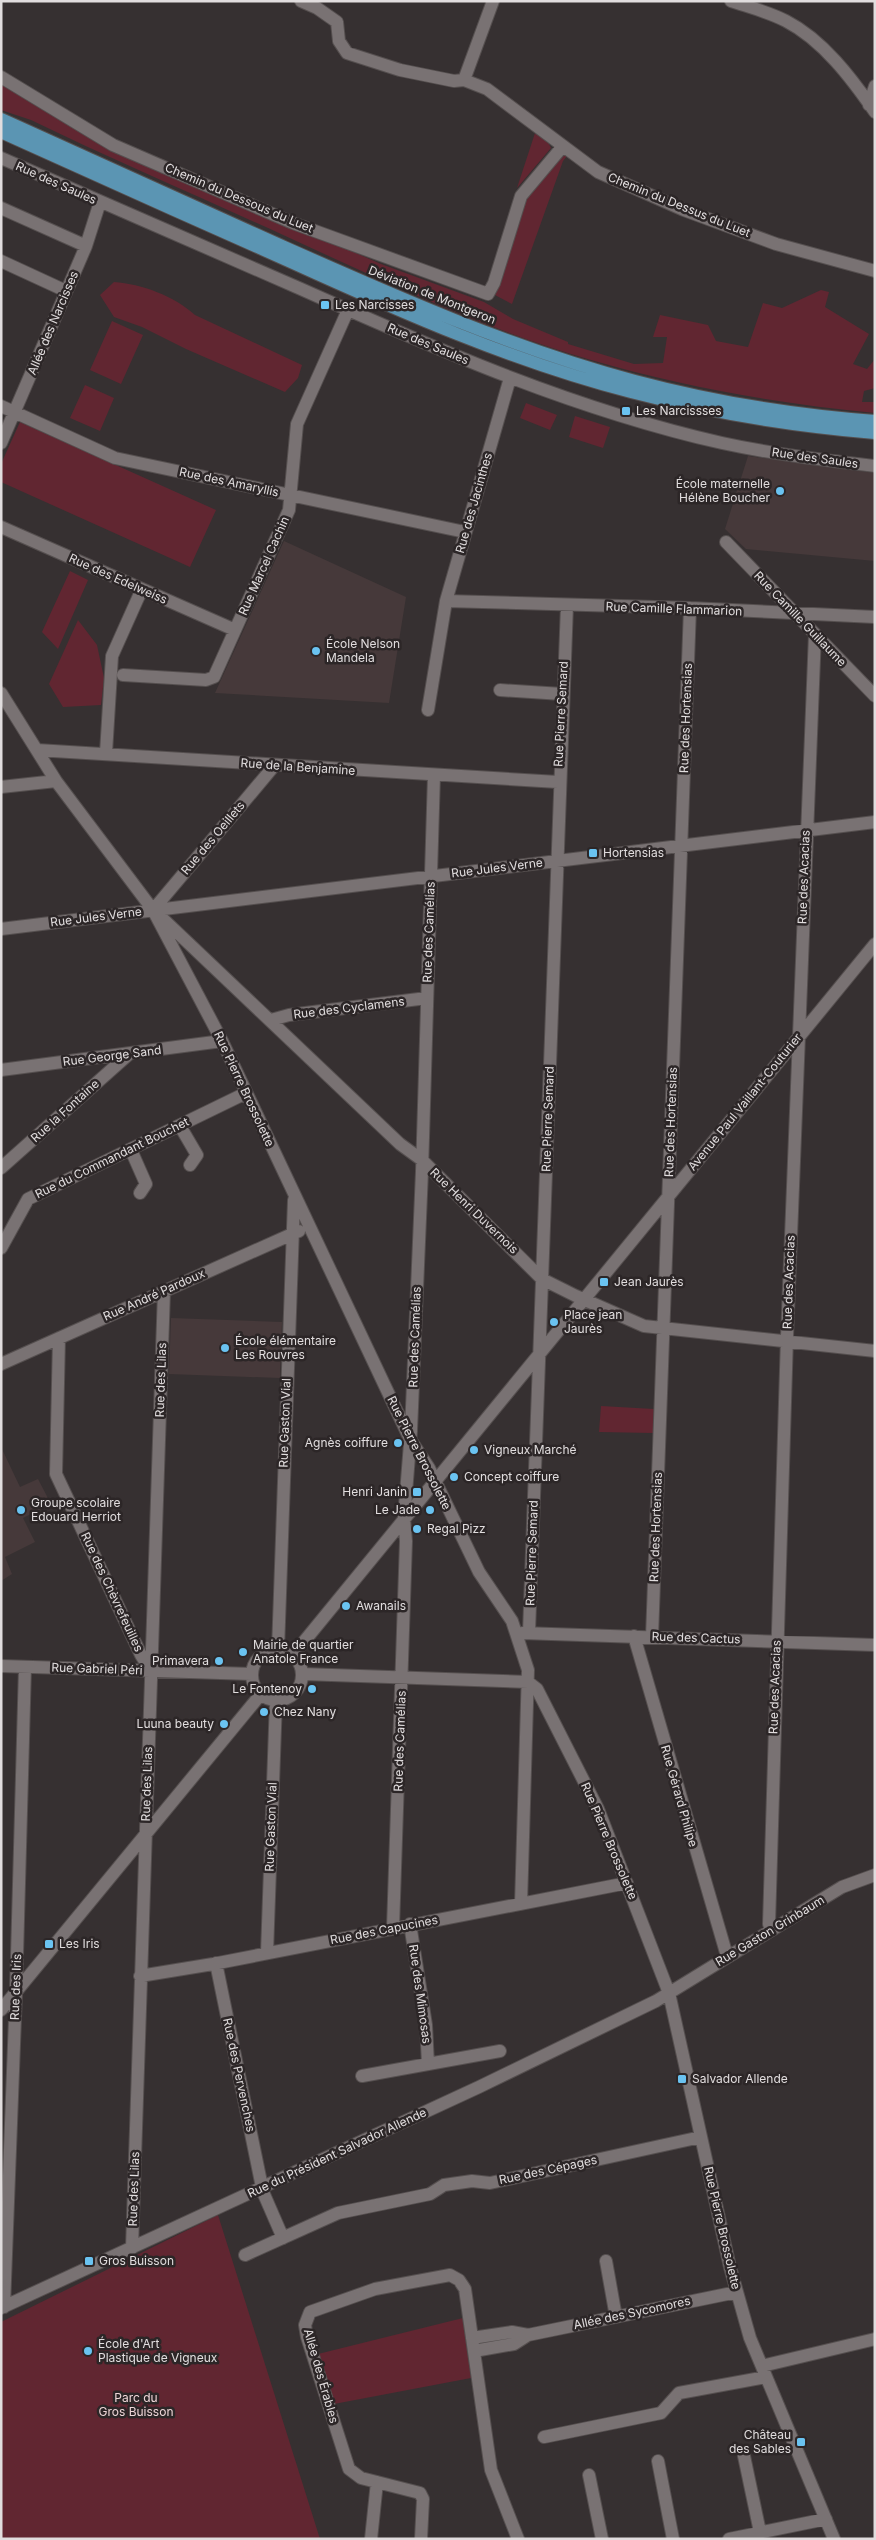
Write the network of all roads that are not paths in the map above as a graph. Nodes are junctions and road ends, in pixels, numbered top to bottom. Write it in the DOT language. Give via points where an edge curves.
graph roads {
  1 [pos="301,1"];
  2 [pos="493,1"];
  3 [pos="731,1"];
  4 [pos="318,4"];
  5 [pos="1,78"];
  6 [pos="464,80"];
  7 [pos="875,86"];
  8 [pos="872,109"];
  9 [pos="1,119"];
  10 [pos="1,132"];
  11 [pos="563,146"];
  12 [pos="1,158"];
  13 [pos="100,202"];
  14 [pos="1,208"];
  15 [pos="86,246"];
  16 [pos="1,261"];
  17 [pos="875,271"];
  18 [pos="66,291"];
  19 [pos="348,310"];
  20 [pos="510,378"];
  21 [pos="1,406"];
  22 [pos="15,412"];
  23 [pos="875,422"];
  24 [pos="875,433"];
  25 [pos="1,443"];
  26 [pos="875,466"];
  27 [pos="291,496"];
  28 [pos="1,527"];
  29 [pos="465,532"];
  30 [pos="726,542"];
  31 [pos="142,589"];
  32 [pos="446,602"];
  33 [pos="567,605"];
  34 [pos="690,608"];
  35 [pos="796,614"];
  36 [pos="875,617"];
  37 [pos="234,630"];
  38 [pos="815,634"];
  39 [pos="124,675"];
  40 [pos="500,690"];
  41 [pos="1,693"];
  42 [pos="562,694"];
  43 [pos="875,696"];
  44 [pos="428,710"];
  45 [pos="37,750"];
  46 [pos="106,753"];
  47 [pos="274,766"];
  48 [pos="434,775"];
  49 [pos="56,781"];
  50 [pos="558,782"];
  51 [pos="1,787"];
  52 [pos="875,822"];
  53 [pos="806,830"];
  54 [pos="681,845"];
  55 [pos="557,860"];
  56 [pos="431,875"];
  57 [pos="152,910"];
  58 [pos="1,929"];
  59 [pos="875,944"];
  60 [pos="195,949"];
  61 [pos="180,960"];
  62 [pos="427,998"];
  63 [pos="271,1020"];
  64 [pos="798,1036"];
  65 [pos="222,1041"];
  66 [pos="129,1054"];
  67 [pos="1,1070"];
  68 [pos="246,1093"];
  69 [pos="180,1126"];
  70 [pos="131,1150"];
  71 [pos="422,1160"];
  72 [pos="190,1165"];
  73 [pos="1,1168"];
  74 [pos="140,1193"];
  75 [pos="294,1197"];
  76 [pos="669,1197"];
  77 [pos="308,1226"];
  78 [pos="293,1234"];
  79 [pos="1,1248"];
  80 [pos="542,1279"];
  81 [pos="164,1291"];
  82 [pos="583,1300"];
  83 [pos="664,1329"];
  84 [pos="59,1338"];
  85 [pos="786,1342"];
  86 [pos="875,1351"];
  87 [pos="539,1354"];
  88 [pos="1,1364"];
  89 [pos="413,1382"];
  90 [pos="398,1412"];
  91 [pos="410,1439"];
  92 [pos="434,1482"];
  93 [pos="404,1518"];
  94 [pos="523,1633"];
  95 [pos="634,1636"];
  96 [pos="652,1636"];
  97 [pos="776,1641"];
  98 [pos="136,1644"];
  99 [pos="152,1645"];
  100 [pos="875,1645"];
  101 [pos="278,1650"];
  102 [pos="293,1655"];
  103 [pos="1,1666"];
  104 [pos="25,1667"];
  105 [pos="151,1671"];
  106 [pos="252,1674"];
  107 [pos="303,1674"];
  108 [pos="402,1678"];
  109 [pos="528,1682"];
  110 [pos="261,1694"];
  111 [pos="276,1700"];
  112 [pos="146,1835"];
  113 [pos="875,1875"];
  114 [pos="627,1883"];
  115 [pos="521,1904"];
  116 [pos="410,1924"];
  117 [pos="393,1928"];
  118 [pos="771,1929"];
  119 [pos="267,1953"];
  120 [pos="726,1956"];
  121 [pos="216,1963"];
  122 [pos="140,1976"];
  123 [pos="16,1992"];
  124 [pos="669,1993"];
  125 [pos="1,2010"];
  126 [pos="500,2051"];
  127 [pos="428,2064"];
  128 [pos="362,2076"];
  129 [pos="701,2136"];
  130 [pos="263,2188"];
  131 [pos="282,2238"];
  132 [pos="132,2248"];
  133 [pos="245,2255"];
  134 [pos="606,2261"];
  135 [pos="737,2292"];
  136 [pos="2,2308"];
  137 [pos="616,2317"];
  138 [pos="875,2339"];
  139 [pos="473,2345"];
  140 [pos="764,2371"];
  141 [pos="544,2437"];
  142 [pos="744,2456"];
  143 [pos="658,2461"];
  144 [pos="589,2475"];
  145 [pos="377,2482"];
  146 [pos="826,2518"];
  147 [pos="760,2532"];
  148 [pos="371,2539"];
  149 [pos="421,2539"];
  150 [pos="518,2539"];
  151 [pos="602,2539"];
  152 [pos="673,2539"];
  153 [pos="729,2539"];
  154 [pos="834,2539"];
  1 -- 4 [label="street, Chemin du Dessus du Luet"];
  2 -- 6 [label="street"];
  3 -- 8 [label="street" via="785,21 806,34 826,52"];
  4 -- 6 [label="street, Chemin du Dessus du Luet" via="337,22 339,41 347,53 400,70 454,81"];
  5 -- 11 [label="street, Chemin du Dessous du Luet" via="113,145 293,223 488,294 521,196"];
  6 -- 11 [label="street, Chemin du Dessus du Luet" via="487,89"];
  7 -- 8 [label="street"];
  9 -- 23 [label="main road, Déviation de Montgeron" via="362,282 522,346 686,394 787,412"];
  10 -- 24 [label="main road, Déviation de Montgeron" via="358,292 517,357 630,392 685,405 781,423"];
  11 -- 17 [label="street, Chemin du Dessus du Luet" via="598,172 684,210 776,244"];
  12 -- 13 [label="street, Rue des Saules"];
  13 -- 15 [label="street, Allée des Narcisses"];
  13 -- 19 [label="street, Rue des Saules"];
  14 -- 15 [label="street"];
  15 -- 18 [label="street, Allée des Narcisses"];
  16 -- 18 [label="street"];
  18 -- 22 [label="street, Allée des Narcisses"];
  19 -- 20 [label="street, Rue des Saules"];
  19 -- 27 [label="street, Rue Marcel Cachin" via="297,424"];
  20 -- 26 [label="street, Rue des Saules" via="722,443 811,459"];
  20 -- 29 [label="street, Rue des Jacinthes"];
  21 -- 22 [label="street, Rue des Amaryllis"];
  22 -- 25 [label="street, Allée des Narcisses"];
  22 -- 27 [label="street, Rue des Amaryllis" via="115,458"];
  27 -- 29 [label="street, Rue des Amaryllis"];
  27 -- 37 [label="street, Rue Marcel Cachin" via="289,510"];
  28 -- 31 [label="street, Rue des Edelweiss"];
  29 -- 32 [label="street, Rue des Jacinthes"];
  30 -- 35 [label="street, Rue Camille Guillaume"];
  31 -- 37 [label="street, Rue des Edelweiss"];
  31 -- 46 [label="street" via="112,656"];
  32 -- 33 [label="street, Rue Camille Flammarion"];
  32 -- 44 [label="street, Rue des Jacinthes"];
  33 -- 34 [label="street, Rue Camille Flammarion"];
  33 -- 42 [label="street, Rue Pierre Semard"];
  34 -- 35 [label="street, Rue Camille Flammarion"];
  34 -- 54 [label="street, Rue des Hortensias"];
  35 -- 36 [label="street, Rue Camille Flammarion"];
  35 -- 38 [label="street, Rue Camille Guillaume"];
  37 -- 39 [label="street, Rue Marcel Cachin" via="214,677 206,680"];
  38 -- 43 [label="street, Rue Camille Guillaume"];
  38 -- 53 [label="street, Rue des Acacias"];
  40 -- 42 [label="street"];
  41 -- 45 [label="street, Rue Pierre Brossolette"];
  42 -- 50 [label="street, Rue Pierre Semard"];
  45 -- 46 [label="street, Rue de la Benjamine"];
  45 -- 49 [label="street, Rue Pierre Brossolette"];
  46 -- 47 [label="street, Rue de la Benjamine"];
  47 -- 48 [label="street, Rue de la Benjamine"];
  47 -- 57 [label="street, Rue des Oeillets"];
  48 -- 50 [label="street, Rue de la Benjamine"];
  48 -- 56 [label="street, Rue des Camélias"];
  49 -- 51 [label="street"];
  49 -- 57 [label="street, Rue Pierre Brossolette"];
  50 -- 55 [label="street, Rue Pierre Semard"];
  52 -- 53 [label="street, Rue Jules Verne"];
  53 -- 54 [label="street, Rue Jules Verne"];
  53 -- 64 [label="street, Rue des Acacias"];
  54 -- 55 [label="street, Rue Jules Verne"];
  54 -- 76 [label="street, Rue des Hortensias"];
  55 -- 56 [label="street, Rue Jules Verne"];
  55 -- 80 [label="street, Rue Pierre Semard"];
  56 -- 57 [label="street, Rue Jules Verne"];
  56 -- 62 [label="street, Rue des Camélias"];
  57 -- 58 [label="street, Rue Jules Verne"];
  57 -- 60 [label="street, Rue Henri Duvernois"];
  57 -- 61 [label="street, Rue Pierre Brossolette"];
  59 -- 64 [label="street, Avenue Paul Vaillant-Couturier"];
  60 -- 61 [label="street" via="184,951"];
  60 -- 63 [label="street, Rue Henri Duvernois"];
  61 -- 65 [label="street, Rue Pierre Brossolette"];
  62 -- 63 [label="street, Rue des Cyclamens" via="288,1015"];
  62 -- 71 [label="street, Rue des Camélias"];
  63 -- 71 [label="street, Rue Henri Duvernois" via="400,1144"];
  64 -- 76 [label="street, Avenue Paul Vaillant-Couturier"];
  64 -- 85 [label="street, Rue des Acacias"];
  65 -- 66 [label="street, Rue George Sand"];
  65 -- 68 [label="street, Rue Pierre Brossolette"];
  66 -- 67 [label="street, Rue George Sand"];
  66 -- 73 [label="street, Rue la Fontaine"];
  68 -- 69 [label="street, Rue du Commandant Bouchet"];
  68 -- 75 [label="street, Rue Pierre Brossolette"];
  69 -- 70 [label="street, Rue du Commandant Bouchet"];
  69 -- 72 [label="street" via="197,1155"];
  70 -- 74 [label="street" via="146,1184"];
  70 -- 79 [label="street, Rue du Commandant Bouchet" via="28,1199"];
  71 -- 80 [label="street, Rue Henri Duvernois"];
  71 -- 89 [label="street, Rue des Camélias"];
  75 -- 77 [label="street, Rue Pierre Brossolette"];
  75 -- 78 [label="street, Rue Gaston Vial"];
  76 -- 82 [label="street, Avenue Paul Vaillant-Couturier"];
  76 -- 83 [label="street, Rue des Hortensias"];
  77 -- 78 [label="street, Rue André Pardoux"];
  77 -- 90 [label="street, Rue Pierre Brossolette"];
  78 -- 81 [label="street, Rue André Pardoux"];
  78 -- 101 [label="street, Rue Gaston Vial"];
  80 -- 82 [label="street, Rue Henri Duvernois"];
  80 -- 87 [label="street, Rue Pierre Semard"];
  81 -- 84 [label="street, Rue André Pardoux"];
  81 -- 99 [label="street, Rue des Lilas"];
  82 -- 83 [label="street, Rue Henri Duvernois" via="644,1326"];
  82 -- 87 [label="street, Avenue Paul Vaillant-Couturier"];
  83 -- 85 [label="street, Rue Henri Duvernois"];
  83 -- 96 [label="street, Rue des Hortensias"];
  84 -- 88 [label="street, Rue André Pardoux"];
  84 -- 98 [label="street, Rue des Chèvrefeuilles" via="56,1474"];
  85 -- 86 [label="street, Rue Henri Duvernois"];
  85 -- 97 [label="street, Rue des Acacias"];
  87 -- 92 [label="street, Avenue Paul Vaillant-Couturier"];
  87 -- 94 [label="street, Rue Pierre Semard"];
  89 -- 90 [label="street" via="408,1408"];
  89 -- 91 [label="street, Rue des Camélias"];
  90 -- 91 [label="street, Rue Pierre Brossolette"];
  91 -- 92 [label="street, Rue Pierre Brossolette"];
  91 -- 93 [label="street, Rue des Camélias"];
  92 -- 93 [label="street, Avenue Paul Vaillant-Couturier"];
  92 -- 94 [label="street, Rue Pierre Brossolette" via="479,1572"];
  93 -- 102 [label="street, Avenue Paul Vaillant-Couturier"];
  93 -- 108 [label="street, Rue des Camélias"];
  94 -- 95 [label="street, Rue des Cactus"];
  94 -- 109 [label="street, Rue Pierre Brossolette"];
  95 -- 96 [label="street, Rue des Cactus"];
  95 -- 120 [label="street, Rue Gérard Philipe"];
  96 -- 97 [label="street, Rue des Cactus"];
  97 -- 100 [label="street, Rue des Cactus"];
  97 -- 118 [label="street, Rue des Acacias"];
  98 -- 99 [label="street"];
  98 -- 105 [label="street, Rue des Chèvrefeuilles"];
  99 -- 105 [label="street, Rue des Lilas"];
  101 -- 102 [label="street"];
  101 -- 106 [label="street" via="263,1654"];
  102 -- 107 [label="street"];
  103 -- 104 [label="street, Rue Gabriel Péri"];
  104 -- 105 [label="street, Rue Gabriel Péri"];
  104 -- 123 [label="street, Rue des Iris"];
  105 -- 106 [label="street, Rue Gabriel Péri"];
  105 -- 112 [label="street, Rue des Lilas"];
  106 -- 110 [label="street"];
  107 -- 108 [label="street"];
  107 -- 111 [label="street" via="298,1690"];
  108 -- 109 [label="street"];
  108 -- 117 [label="street, Rue des Camélias"];
  109 -- 114 [label="street, Rue Pierre Brossolette" via="537,1689 598,1809"];
  109 -- 115 [label="street"];
  110 -- 111 [label="street"];
  110 -- 112 [label="street"];
  111 -- 119 [label="street, Rue Gaston Vial"];
  112 -- 122 [label="street, Rue des Lilas"];
  112 -- 123 [label="street"];
  113 -- 118 [label="street, Rue Gaston Grinbaum" via="842,1887"];
  114 -- 115 [label="street, Rue des Capucines"];
  114 -- 124 [label="street, Rue Pierre Brossolette"];
  115 -- 116 [label="street, Rue des Capucines"];
  116 -- 117 [label="street, Rue des Capucines"];
  116 -- 127 [label="street, Rue des Mimosas" via="426,2025"];
  117 -- 119 [label="street, Rue des Capucines"];
  118 -- 120 [label="street, Rue Gaston Grinbaum"];
  119 -- 121 [label="street, Rue des Capucines"];
  120 -- 124 [label="street, Rue Gaston Grinbaum"];
  121 -- 122 [label="street, Rue des Capucines"];
  121 -- 130 [label="street, Rue des Pervenches"];
  122 -- 132 [label="street, Rue des Lilas"];
  123 -- 125 [label="street"];
  123 -- 136 [label="street, Rue des Iris"];
  124 -- 129 [label="street, Rue Pierre Brossolette"];
  124 -- 130 [label="street, Rue du Président Salvador Allende"];
  126 -- 127 [label="street"];
  127 -- 128 [label="street"];
  129 -- 131 [label="street, Rue des Cépages" via="490,2183 472,2181 444,2185 430,2194 338,2213"];
  129 -- 135 [label="street, Rue Pierre Brossolette"];
  130 -- 131 [label="street"];
  130 -- 132 [label="street, Rue du Président Salvador Allende"];
  131 -- 133 [label="street, Rue des Cépages"];
  132 -- 136 [label="street, Rue du Président Salvador Allende"];
  134 -- 137 [label="street"];
  135 -- 137 [label="street, Allée des Sycomores"];
  135 -- 140 [label="street, Rue Pierre Brossolette" via="750,2338"];
  137 -- 139 [label="street, Allée des Sycomores" via="528,2335 512,2332"];
  138 -- 140 [label="street"];
  139 -- 145 [label="street, Allée des Érables" via="465,2289 450,2275 375,2289 310,2312 306,2317 307,2337 349,2469 361,2478"];
  139 -- 150 [label="street, Allée des Érables" via="491,2470"];
  140 -- 141 [label="street" via="679,2393 661,2412"];
  140 -- 146 [label="street, Rue Pierre Brossolette"];
  142 -- 147 [label="street"];
  143 -- 152 [label="street"];
  144 -- 151 [label="street"];
  145 -- 148 [label="street"];
  145 -- 149 [label="street, Allée des Érables" via="420,2493 423,2499"];
  146 -- 147 [label="street"];
  146 -- 154 [label="street, Rue Pierre Brossolette"];
  147 -- 153 [label="street"];
}
